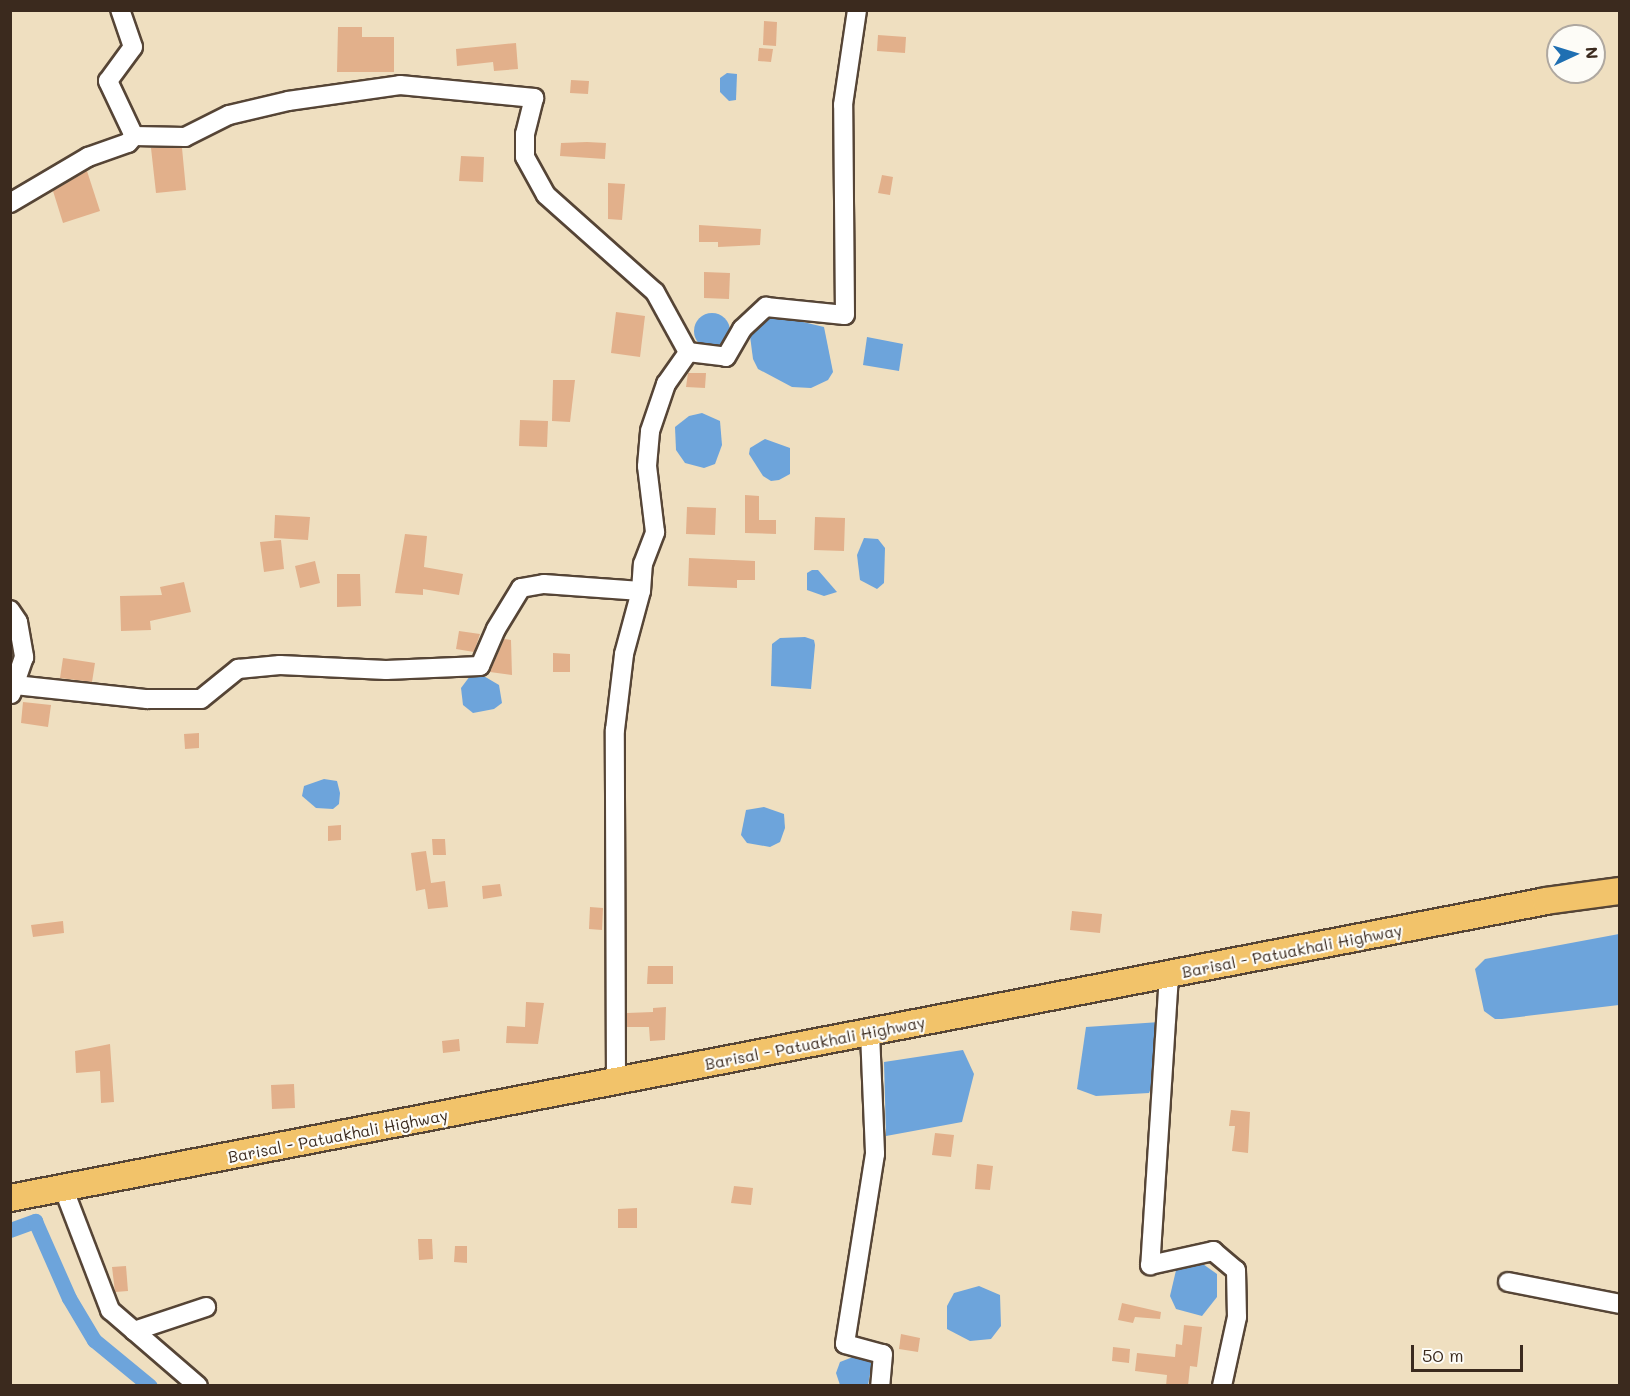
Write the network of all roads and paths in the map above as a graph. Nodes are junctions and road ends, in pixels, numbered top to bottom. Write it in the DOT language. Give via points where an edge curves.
graph roads {
  1 [pos="120,10"];
  2 [pos="857,10"];
  3 [pos="134,136"];
  4 [pos="10,203"];
  5 [pos="688,352"];
  6 [pos="641,591"];
  7 [pos="10,610"];
  8 [pos="13,690"];
  9 [pos="1620,891"];
  10 [pos="1168,975"];
  11 [pos="870,1033"];
  12 [pos="616,1082"];
  13 [pos="64,1190"];
  14 [pos="10,1198"];
  15 [pos="1509,1282"];
  16 [pos="1620,1304"];
  17 [pos="206,1307"];
  18 [pos="134,1330"];
  19 [pos="198,1386"];
  20 [pos="880,1386"];
  21 [pos="1221,1386"];
  1 -- 3 [label="street" via="133,46 108,81"];
  2 -- 5 [label="street" via="843,105 845,315 766,307 742,329 726,357"];
  3 -- 4 [label="street" via="128,143 88,157"];
  3 -- 5 [label="street" via="185,137 228,115 288,101 400,85 534,98 525,134 525,157 546,195 655,292"];
  5 -- 6 [label="street" via="666,384 650,431 647,466 655,532 643,564"];
  6 -- 8 [label="street" via="544,584 521,588 496,629 480,666 386,670 280,665 238,669 201,699"];
  6 -- 12 [label="street" via="624,654 615,730"];
  7 -- 8 [label="street" via="18,622 24,657"];
  9 -- 10 [label="highway, Barisal - Patuakhali Highway" via="1546,901"];
  10 -- 11 [label="highway, Barisal - Patuakhali Highway"];
  10 -- 21 [label="street" via="1150,1265 1213,1251 1236,1270 1237,1317"];
  11 -- 12 [label="highway, Barisal - Patuakhali Highway"];
  11 -- 20 [label="street" via="875,1154 845,1344 883,1354"];
  12 -- 13 [label="highway, Barisal - Patuakhali Highway"];
  13 -- 14 [label="highway, Barisal - Patuakhali Highway"];
  13 -- 18 [label="street" via="110,1310"];
  15 -- 16 [label="street"];
  17 -- 18 [label="street"];
  18 -- 19 [label="street"];
}
